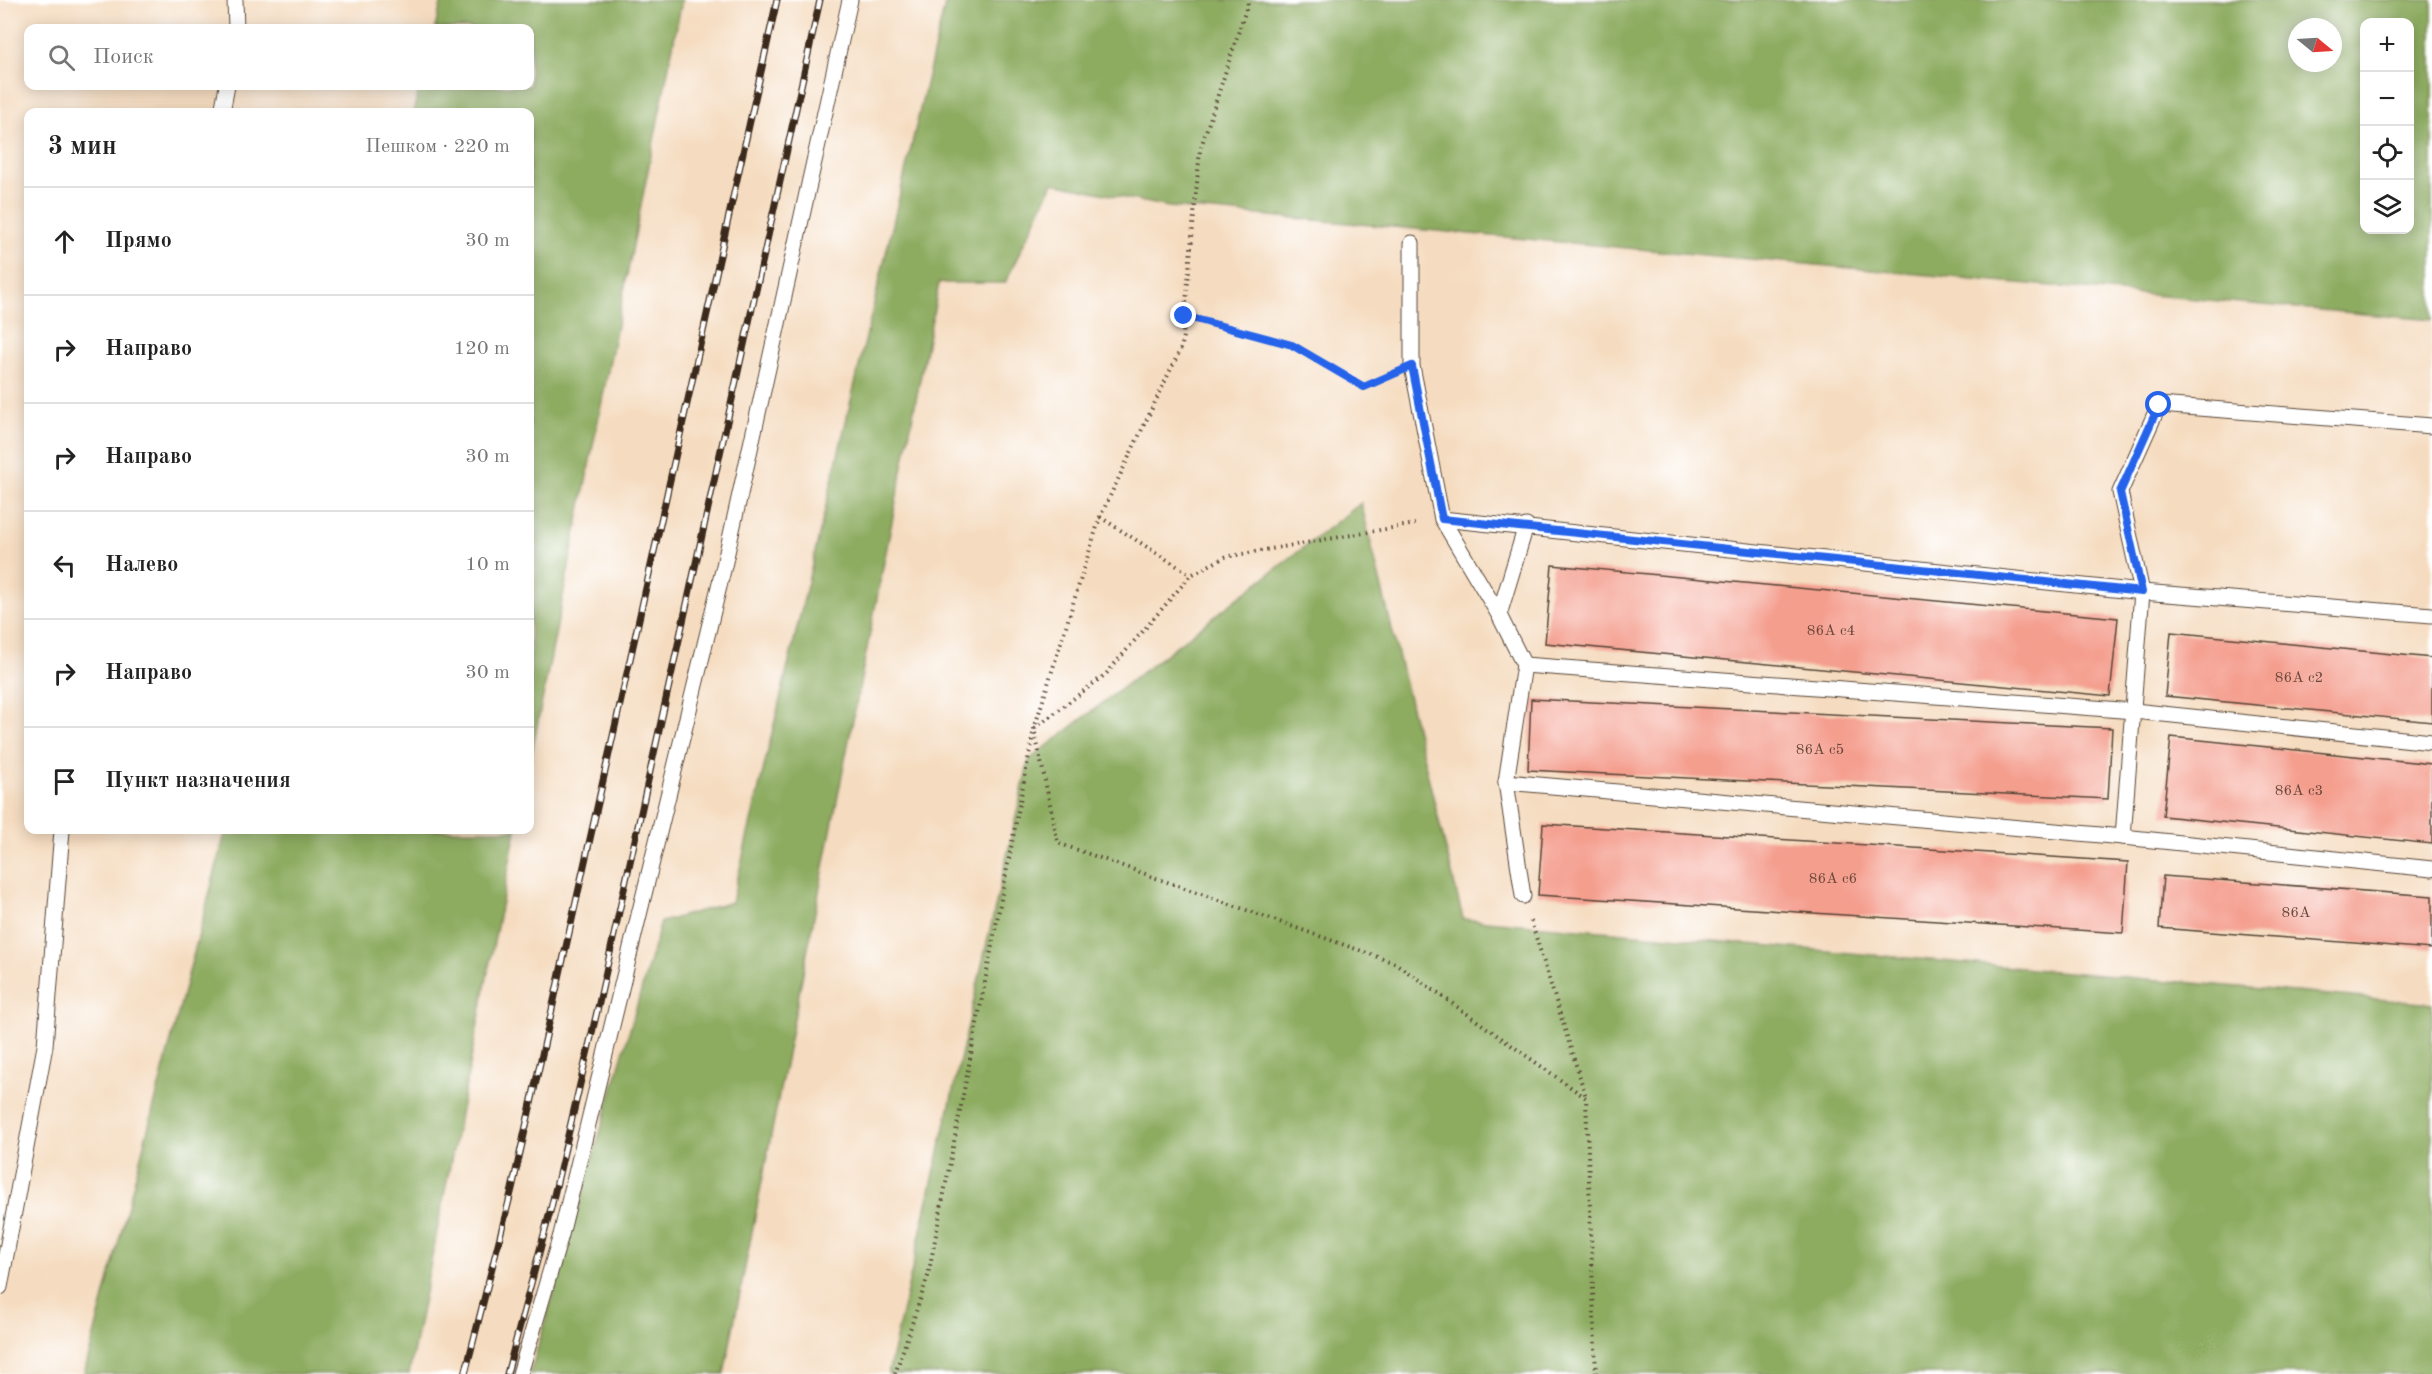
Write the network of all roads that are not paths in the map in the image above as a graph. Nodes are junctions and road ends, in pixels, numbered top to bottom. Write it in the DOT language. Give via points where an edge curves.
graph roads {
  1 [pos="235,0"];
  2 [pos="850,0"];
  3 [pos="236,24"];
  4 [pos="226,90"];
  5 [pos="223,108"];
  6 [pos="1412,243"];
  7 [pos="2432,426"];
  8 [pos="1442,519"];
  9 [pos="1526,526"];
  10 [pos="2142,592"];
  11 [pos="1499,615"];
  12 [pos="2432,615"];
  13 [pos="1524,666"];
  14 [pos="2134,711"];
  15 [pos="2432,742"];
  16 [pos="1506,782"];
  17 [pos="62,834"];
  18 [pos="2124,837"];
  19 [pos="2432,869"];
  20 [pos="1523,896"];
  21 [pos="0,1287"];
  22 [pos="520,1374"];
  1 -- 3 [label="lane"];
  2 -- 22 [label="lane" via="718,590 561,1235"];
  4 -- 5 [label="lane"];
  6 -- 8 [label="lane" via="1412,366"];
  7 -- 10 [label="lane" via="2159,405 2120,492"];
  8 -- 9 [label="lane"];
  8 -- 11 [label="lane"];
  9 -- 10 [label="lane"];
  9 -- 11 [label="lane"];
  10 -- 12 [label="lane"];
  10 -- 14 [label="lane"];
  11 -- 13 [label="lane"];
  13 -- 14 [label="lane"];
  13 -- 16 [label="lane"];
  14 -- 15 [label="lane"];
  14 -- 18 [label="lane"];
  16 -- 18 [label="lane"];
  16 -- 20 [label="lane"];
  17 -- 21 [label="lane" via="45,1046"];
  18 -- 19 [label="lane"];
}
